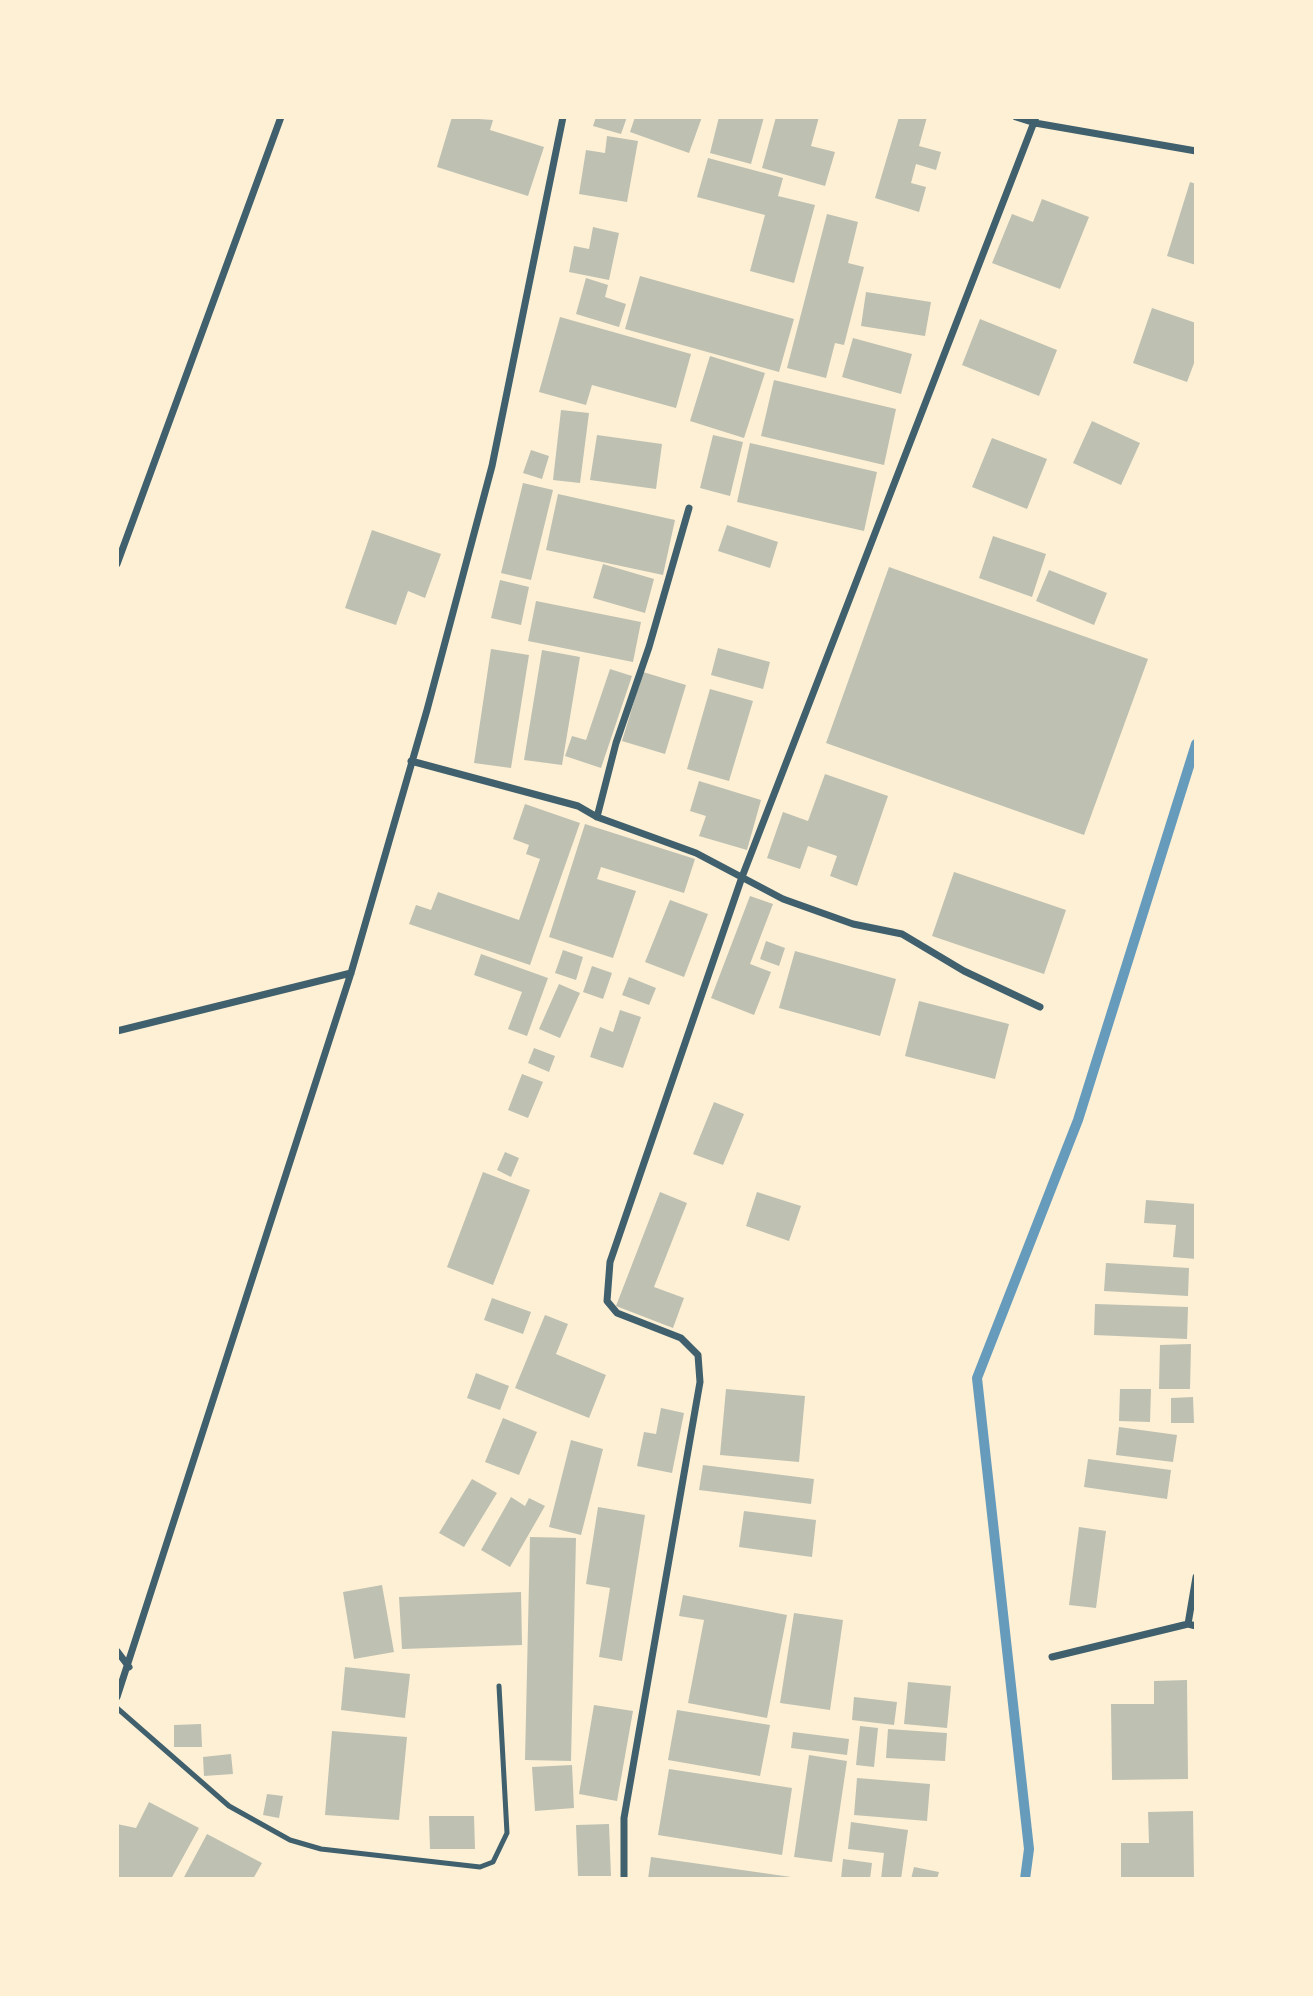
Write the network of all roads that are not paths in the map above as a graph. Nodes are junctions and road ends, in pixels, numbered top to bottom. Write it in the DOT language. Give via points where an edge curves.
graph roads {
  1 [pos="281,117"];
  2 [pos="563,117"];
  3 [pos="1016,117"];
  4 [pos="1036,120"];
  5 [pos="1196,150"];
  6 [pos="689,508"];
  7 [pos="117,564"];
  8 [pos="411,761"];
  9 [pos="597,817"];
  10 [pos="742,877"];
  11 [pos="351,973"];
  12 [pos="1040,1007"];
  13 [pos="117,1031"];
  14 [pos="1196,1577"];
  15 [pos="1192,1625"];
  16 [pos="117,1651"];
  17 [pos="1052,1657"];
  18 [pos="129,1667"];
  19 [pos="499,1686"];
  20 [pos="117,1697"];
  21 [pos="117,1708"];
  22 [pos="624,1879"];
  1 -- 7 [label="street"];
  2 -- 8 [label="street" via="492,466"];
  3 -- 4 [label="street"];
  4 -- 5 [label="street"];
  4 -- 10 [label="street"];
  6 -- 9 [label="street"];
  8 -- 9 [label="street" via="578,806"];
  8 -- 11 [label="street"];
  9 -- 10 [label="street" via="696,853"];
  10 -- 12 [label="street" via="782,899 853,924 902,934 964,971"];
  10 -- 22 [label="street" via="610,1262 607,1284 607,1301 617,1313 681,1338 698,1355 700,1382 624,1818"];
  11 -- 13 [label="street"];
  11 -- 18 [label="street"];
  14 -- 15 [label="street"];
  15 -- 17 [label="street"];
  16 -- 18 [label="street"];
  18 -- 20 [label="street"];
  19 -- 21 [label="lane" via="507,1833 493,1861 480,1867 321,1849 290,1840 229,1806"];
}
